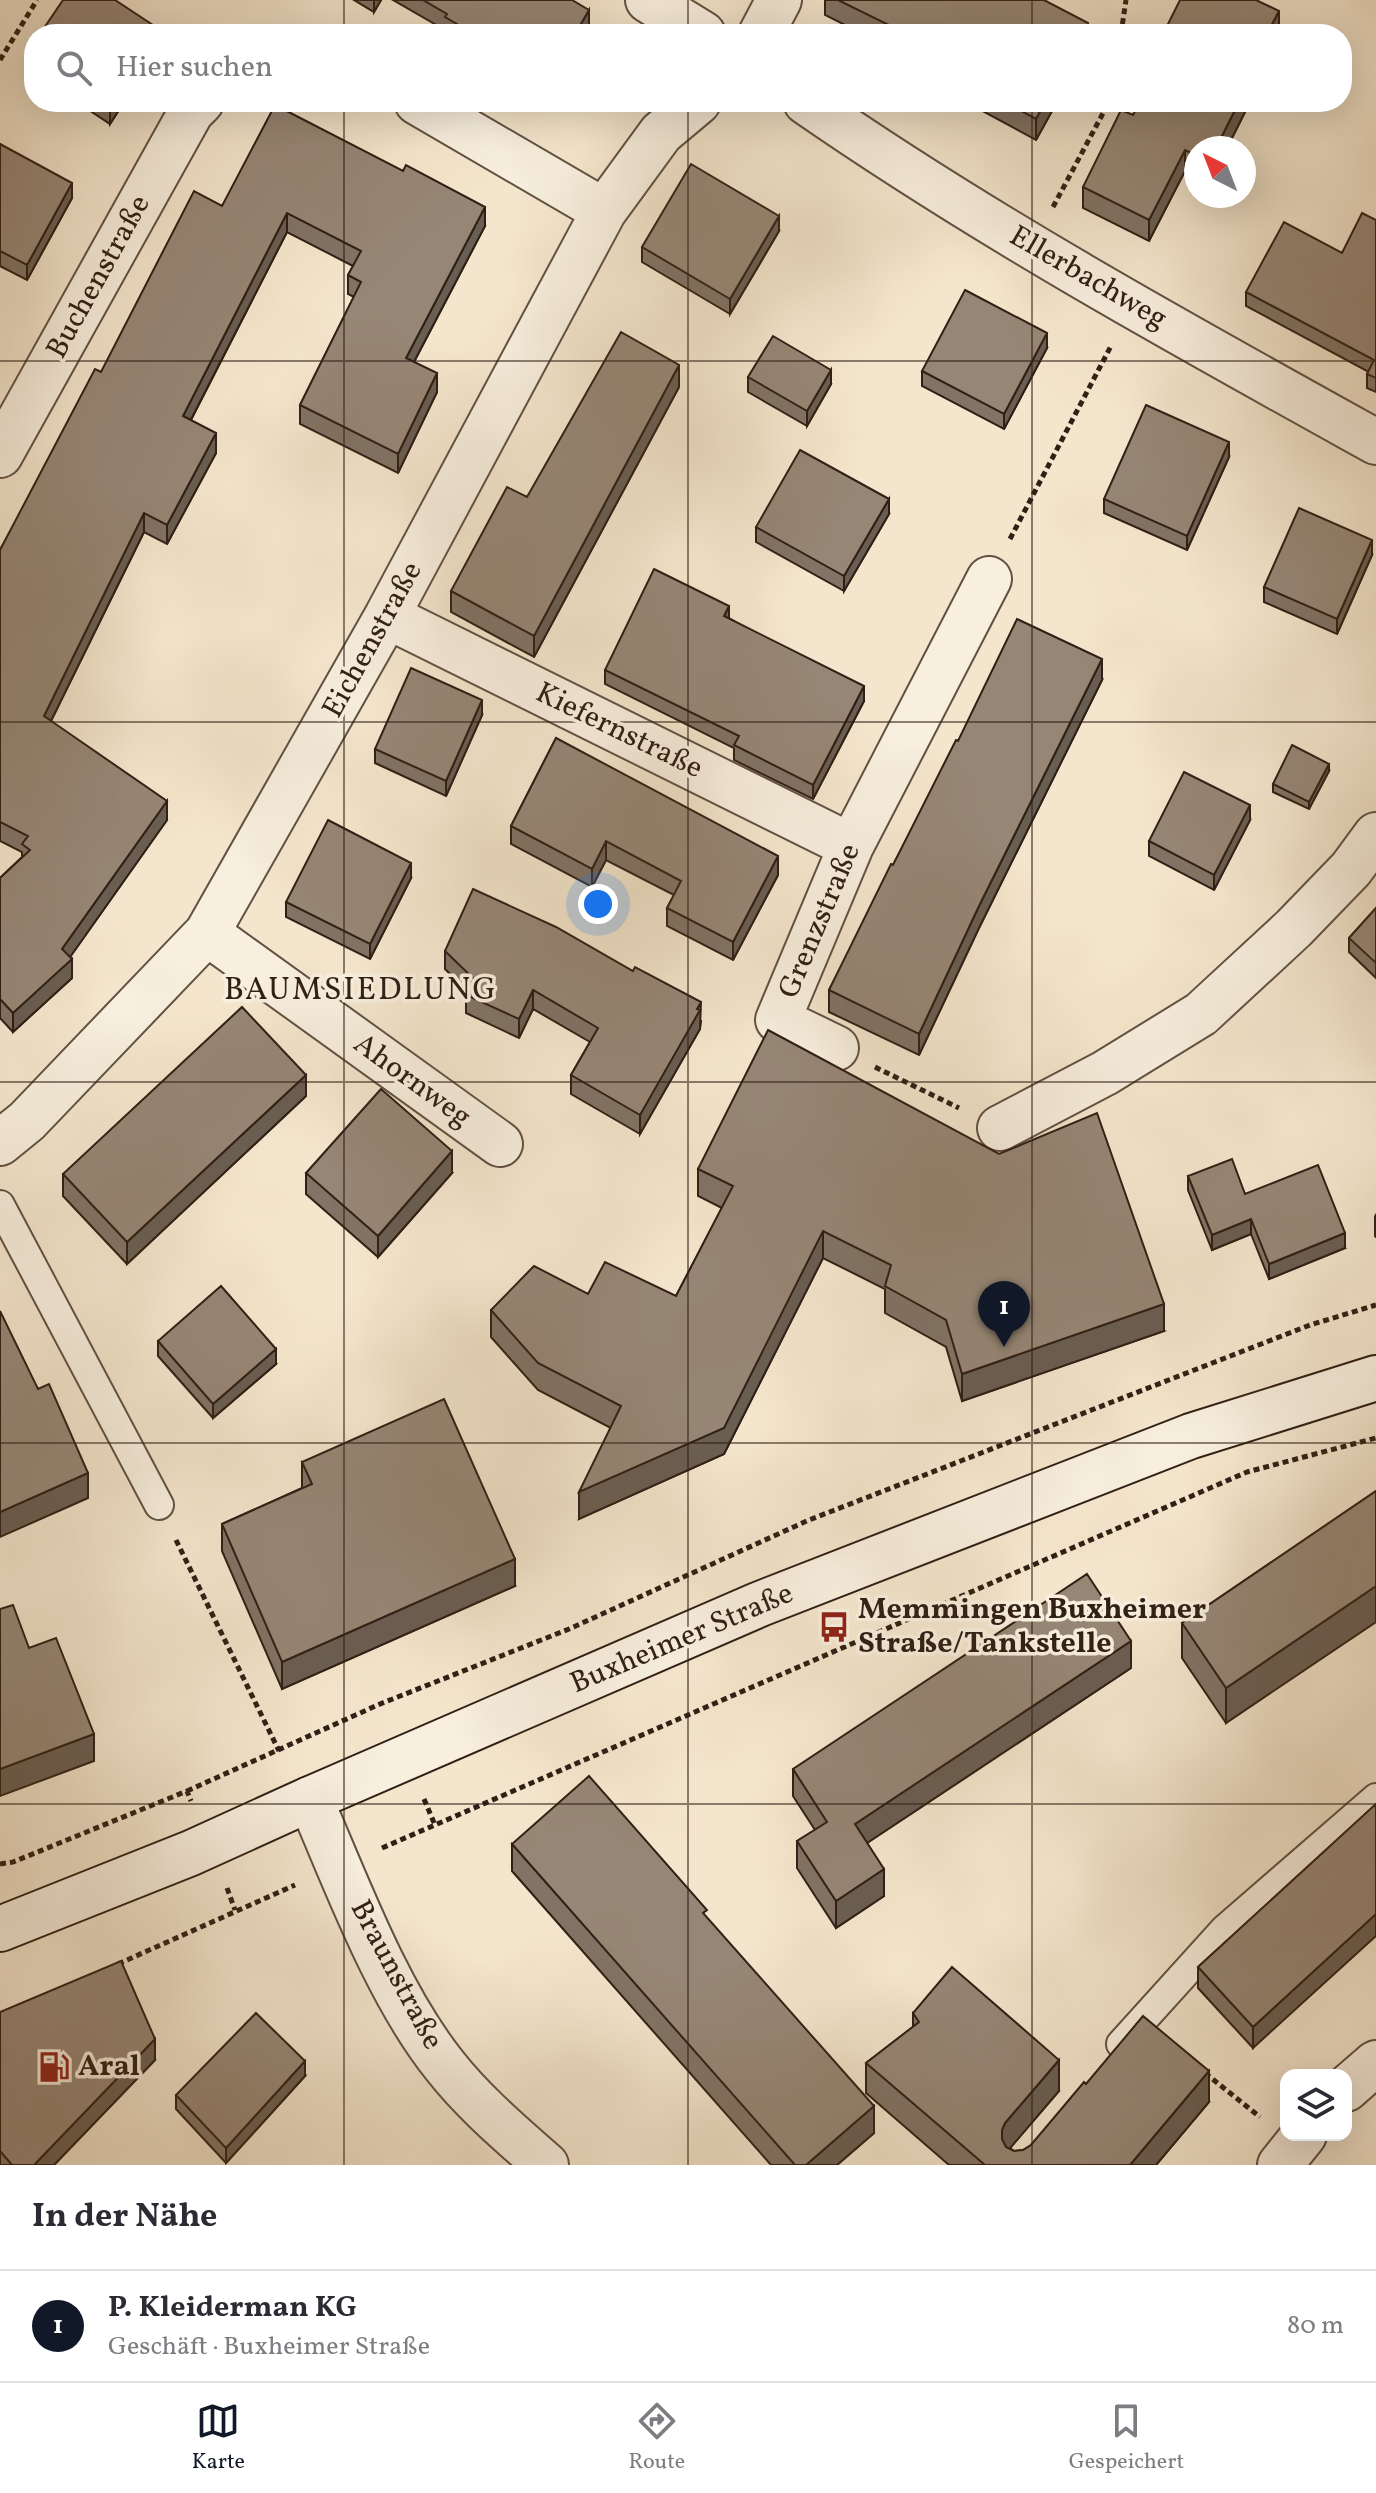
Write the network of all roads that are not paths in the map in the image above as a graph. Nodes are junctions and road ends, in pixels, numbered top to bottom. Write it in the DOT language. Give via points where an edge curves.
graph roads {
  1 [pos="648,0"];
  2 [pos="779,0"];
  3 [pos="687,24"];
  4 [pos="766,24"];
  5 [pos="191,112"];
  6 [pos="434,112"];
  7 [pos="686,112"];
  8 [pos="821,112"];
  9 [pos="604,211"];
  10 [pos="1376,442"];
  11 [pos="0,455"];
  12 [pos="989,579"];
  13 [pos="387,616"];
  14 [pos="1376,835"];
  15 [pos="851,846"];
  16 [pos="207,933"];
  17 [pos="836,1048"];
  18 [pos="1000,1128"];
  19 [pos="0,1143"];
  20 [pos="500,1144"];
  21 [pos="0,1205"];
  22 [pos="1376,1378"];
  23 [pos="159,1505"];
  24 [pos="1376,1798"];
  25 [pos="310,1799"];
  26 [pos="0,1929"];
  27 [pos="1376,2063"];
  28 [pos="1099,2069"];
  29 [pos="1352,2084"];
  30 [pos="546,2165"];
  1 -- 3 [label="street"];
  2 -- 4 [label="street"];
  5 -- 11 [label="street, Buchenstraße"];
  6 -- 9 [label="street"];
  7 -- 9 [label="street, Eichenstraße" via="661,133"];
  8 -- 10 [label="street, Ellerbachweg" via="1031,247"];
  9 -- 13 [label="street, Eichenstraße"];
  12 -- 15 [label="street, Grenzstraße"];
  13 -- 15 [label="street, Kiefernstraße"];
  13 -- 16 [label="street, Eichenstraße"];
  14 -- 18 [label="street" via="1294,928 1201,1014"];
  15 -- 17 [label="street, Grenzstraße" via="778,1020"];
  16 -- 19 [label="street, Eichenstraße"];
  16 -- 20 [label="street, Ahornweg"];
  21 -- 23 [label="lane"];
  22 -- 25 [label="street, Buxheimer Straße" via="1191,1436 760,1604"];
  24 -- 28 [label="lane" via="1225,1929"];
  25 -- 26 [label="street, Buxheimer Straße"];
  25 -- 30 [label="street, Braunstraße" via="417,2025 478,2102"];
  27 -- 29 [label="street"];
}
